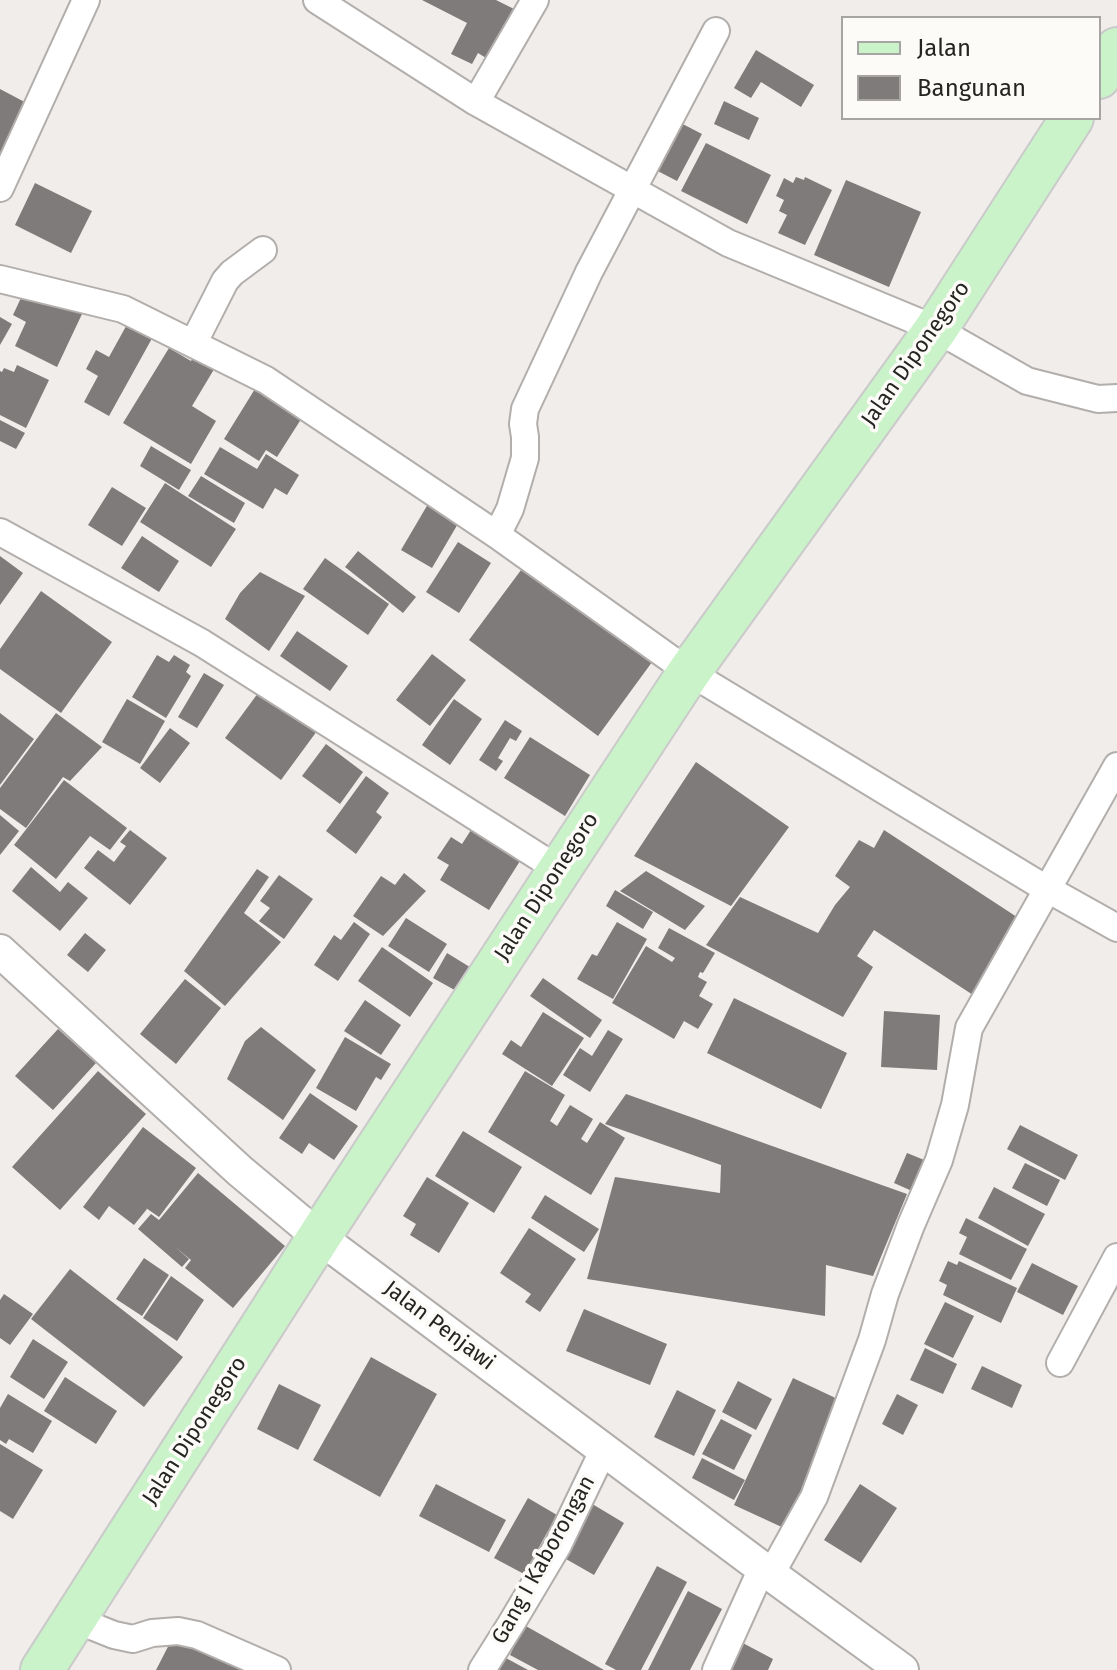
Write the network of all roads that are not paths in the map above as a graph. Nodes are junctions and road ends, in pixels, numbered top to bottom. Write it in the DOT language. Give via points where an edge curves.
graph roads {
  1 [pos="86,0"];
  2 [pos="535,0"];
  3 [pos="327,2"];
  4 [pos="716,31"];
  5 [pos="1117,49"];
  6 [pos="1101,74"];
  7 [pos="476,102"];
  8 [pos="1071,120"];
  9 [pos="0,188"];
  10 [pos="633,188"];
  11 [pos="263,250"];
  12 [pos="0,279"];
  13 [pos="936,329"];
  14 [pos="193,344"];
  15 [pos="1117,398"];
  16 [pos="0,532"];
  17 [pos="497,535"];
  18 [pos="689,672"];
  19 [pos="1117,766"];
  20 [pos="558,869"];
  21 [pos="1048,888"];
  22 [pos="1117,928"];
  23 [pos="0,951"];
  24 [pos="319,1237"];
  25 [pos="1117,1257"];
  26 [pos="1060,1363"];
  27 [pos="604,1449"];
  28 [pos="766,1571"];
  29 [pos="74,1619"];
  30 [pos="42,1670"];
  31 [pos="277,1670"];
  32 [pos="482,1670"];
  33 [pos="716,1670"];
  34 [pos="902,1670"];
  1 -- 9 [label="street"];
  2 -- 7 [label="street"];
  3 -- 7 [label="street"];
  4 -- 10 [label="street"];
  5 -- 6 [label="main road"];
  7 -- 10 [label="street"];
  8 -- 13 [label="main road, Jalan Diponegoro"];
  10 -- 13 [label="street" via="728,243"];
  10 -- 17 [label="street" via="525,409 525,458"];
  11 -- 14 [label="street" via="225,281"];
  12 -- 14 [label="street" via="123,309"];
  13 -- 15 [label="street" via="1027,381 1098,399"];
  13 -- 18 [label="main road, Jalan Diponegoro"];
  14 -- 17 [label="street" via="266,380"];
  16 -- 20 [label="street" via="202,643"];
  17 -- 18 [label="street"];
  18 -- 20 [label="main road, Jalan Diponegoro"];
  18 -- 21 [label="street"];
  19 -- 21 [label="street"];
  20 -- 24 [label="main road, Jalan Diponegoro"];
  21 -- 22 [label="street"];
  21 -- 28 [label="street" via="969,1028 939,1160 885,1294 814,1497"];
  23 -- 24 [label="street, Jalan Penjawi"];
  24 -- 27 [label="street, Jalan Penjawi"];
  24 -- 29 [label="main road, Jalan Diponegoro"];
  25 -- 26 [label="street"];
  27 -- 28 [label="street, Jalan Penjawi"];
  27 -- 32 [label="street, Gang I Kaborongan" via="558,1545"];
  28 -- 33 [label="street"];
  28 -- 34 [label="street, Jalan Penjawi"];
  29 -- 30 [label="main road, Jalan Diponegoro"];
  29 -- 31 [label="street" via="133,1639 178,1631 197,1635"];
}
